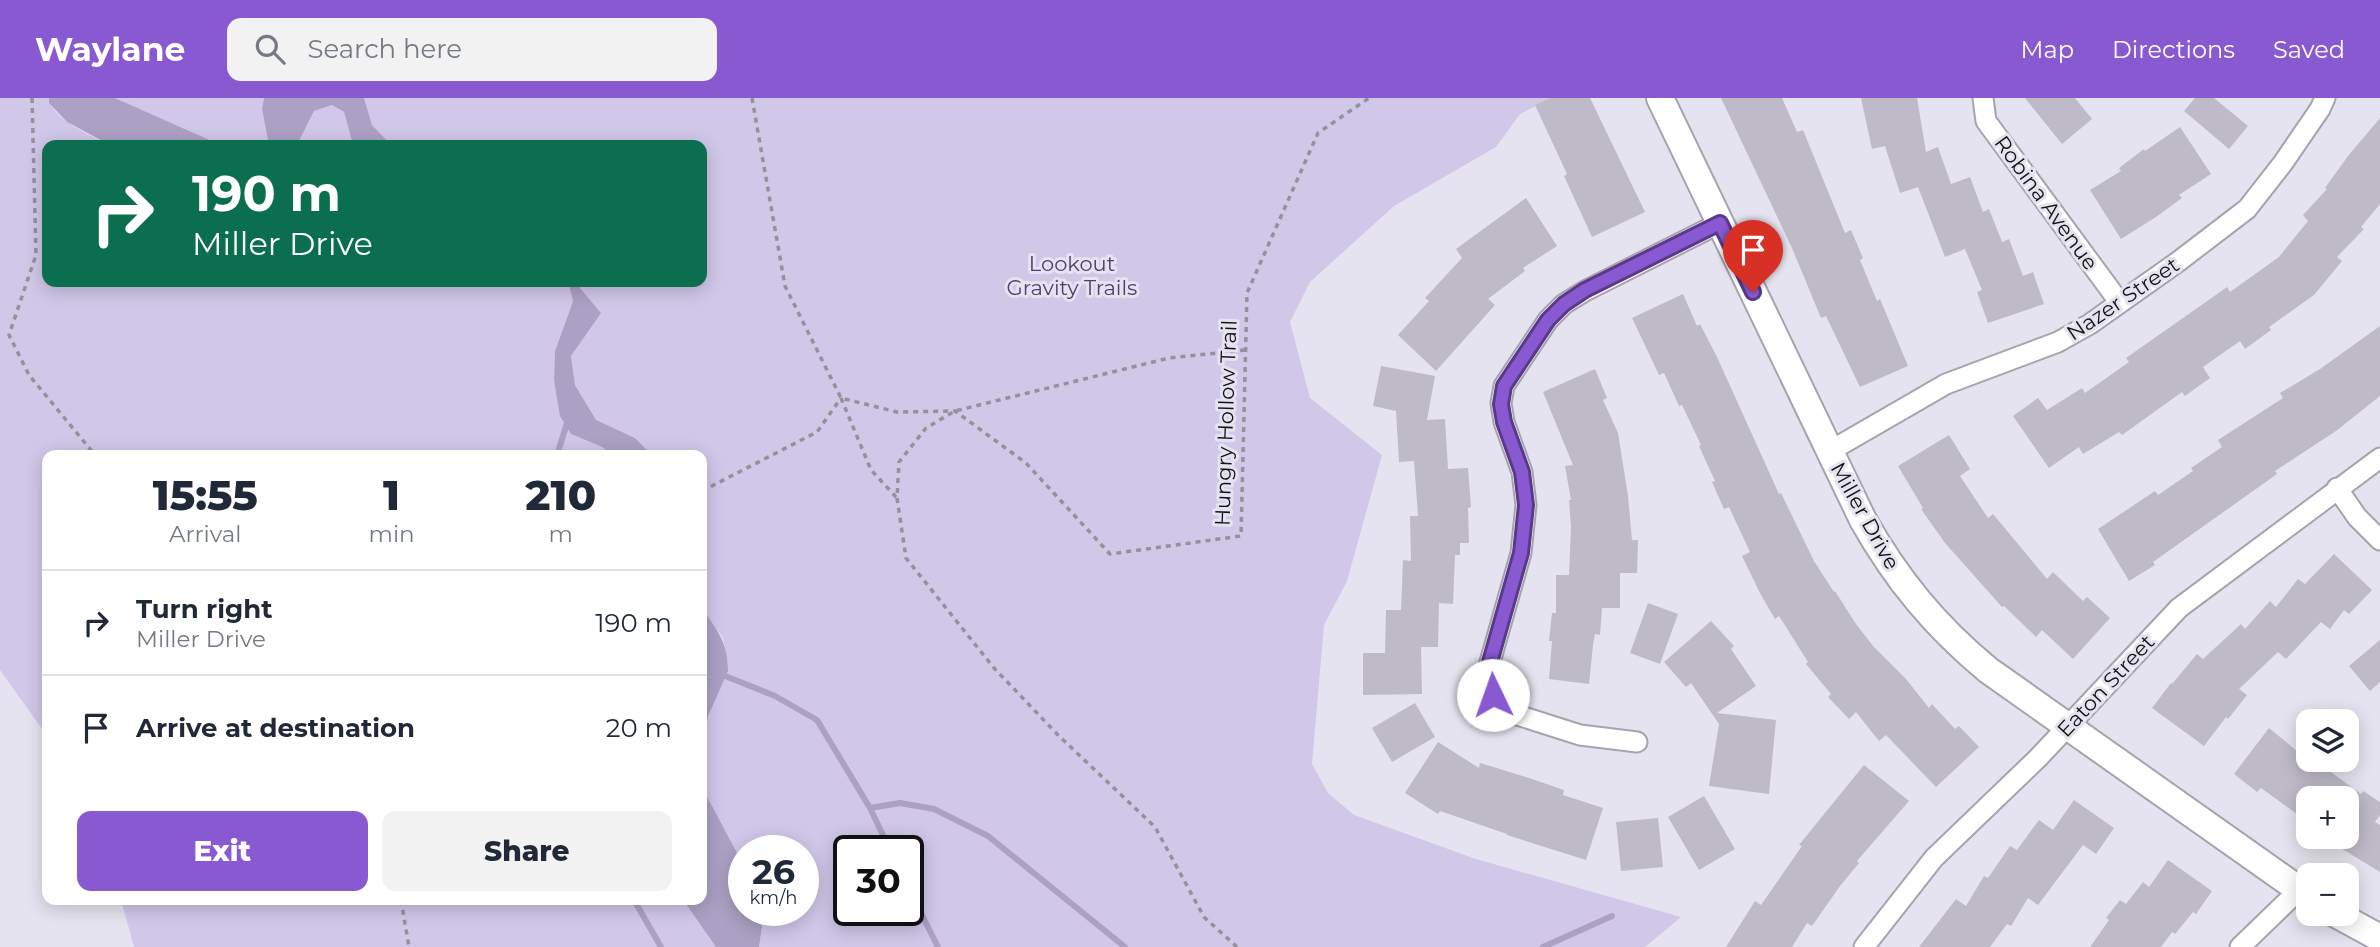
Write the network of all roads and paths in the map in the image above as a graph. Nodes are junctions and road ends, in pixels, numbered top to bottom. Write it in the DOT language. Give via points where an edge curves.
graph roads {
  1 [pos="32,98"];
  2 [pos="752,98"];
  3 [pos="1369,98"];
  4 [pos="1660,98"];
  5 [pos="1983,98"];
  6 [pos="2325,98"];
  7 [pos="1720,223"];
  8 [pos="2119,303"];
  9 [pos="1246,350"];
  10 [pos="841,398"];
  11 [pos="955,411"];
  12 [pos="91,450"];
  13 [pos="1830,452"];
  14 [pos="2380,458"];
  15 [pos="707,488"];
  16 [pos="2337,488"];
  17 [pos="897,498"];
  18 [pos="2380,540"];
  19 [pos="2067,728"];
  20 [pos="1637,742"];
  21 [pos="2296,887"];
  22 [pos="2296,900"];
  23 [pos="402,905"];
  24 [pos="2358,926"];
  25 [pos="2380,938"];
  26 [pos="409,947"];
  27 [pos="1237,947"];
  28 [pos="1864,947"];
  29 [pos="2240,947"];
  1 -- 12 [label="path" via="36,255 9,335 29,375"];
  2 -- 10 [label="path" via="785,286"];
  3 -- 9 [label="path, Hungry Hollow Trail" via="1318,133 1247,293"];
  4 -- 7 [label="street, Miller Drive"];
  5 -- 8 [label="street, Robina Avenue" via="1986,121"];
  6 -- 8 [label="street, Nazer Street" via="2247,209"];
  7 -- 13 [label="street, Miller Drive"];
  7 -- 20 [label="street" via="1564,304 1514,369 1501,404 1522,472 1526,505 1521,553 1488,669 1493,695 1508,712 1580,735"];
  8 -- 13 [label="street, Nazer Street" via="2058,342 1946,384"];
  9 -- 11 [label="path" via="1169,358"];
  9 -- 11 [label="path, Hungry Hollow Trail" via="1241,536 1110,554 1026,463"];
  10 -- 11 [label="path" via="897,412"];
  10 -- 15 [label="path" via="817,432"];
  10 -- 17 [label="path" via="871,470"];
  11 -- 17 [label="path" via="926,428 899,462"];
  13 -- 19 [label="street, Miller Drive" via="1884,556 1921,606 1965,651"];
  14 -- 16 [label="street, Eaton Street"];
  16 -- 18 [label="street"];
  16 -- 19 [label="street, Eaton Street" via="2179,608"];
  17 -- 27 [label="path" via="906,558 994,668 1156,827 1204,916"];
  19 -- 21 [label="street, Miller Drive"];
  19 -- 28 [label="street, Eaton Street" via="1934,858"];
  22 -- 29 [label="street"];
  23 -- 26 [label="path"];
  24 -- 25 [label="street"];
}
